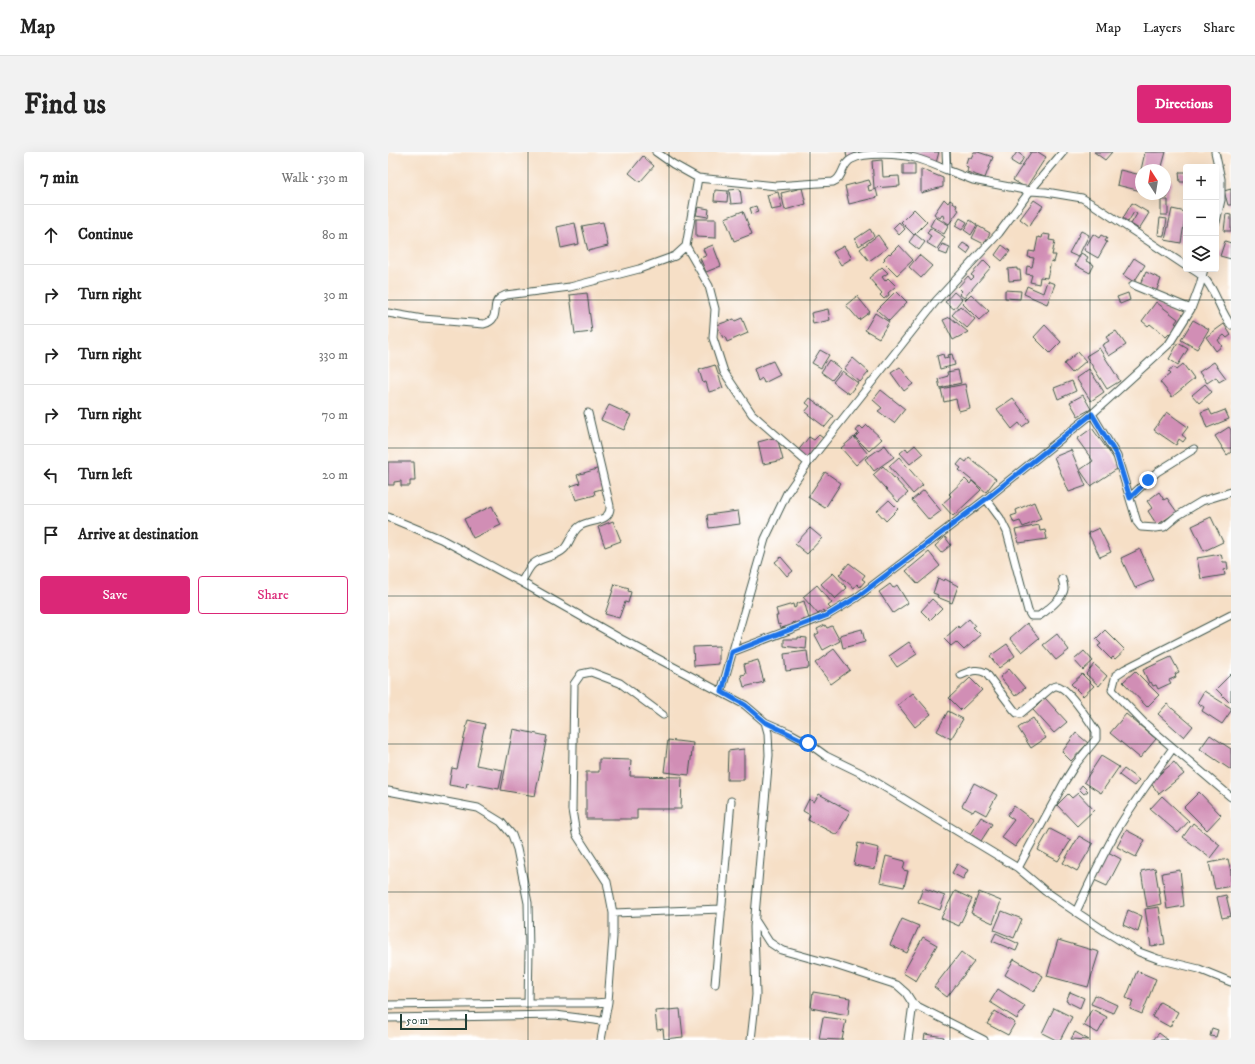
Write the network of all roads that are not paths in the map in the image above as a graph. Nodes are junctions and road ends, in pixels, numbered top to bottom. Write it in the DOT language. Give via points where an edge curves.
graph roads {
  1 [pos="656,152"];
  2 [pos="946,152"];
  3 [pos="1052,152"];
  4 [pos="1216,152"];
  5 [pos="1061,154"];
  6 [pos="947,170"];
  7 [pos="698,178"];
  8 [pos="1030,191"];
  9 [pos="1219,209"];
  10 [pos="686,246"];
  11 [pos="1183,264"];
  12 [pos="1203,272"];
  13 [pos="1133,285"];
  14 [pos="1191,309"];
  15 [pos="388,313"];
  16 [pos="1231,325"];
  17 [pos="588,413"];
  18 [pos="1092,414"];
  19 [pos="1194,449"];
  20 [pos="808,463"];
  21 [pos="1231,492"];
  22 [pos="1130,498"];
  23 [pos="986,499"];
  24 [pos="388,517"];
  25 [pos="1062,579"];
  26 [pos="521,582"];
  27 [pos="1231,616"];
  28 [pos="732,652"];
  29 [pos="961,675"];
  30 [pos="722,692"];
  31 [pos="663,715"];
  32 [pos="765,722"];
  33 [pos="1173,748"];
  34 [pos="388,790"];
  35 [pos="1231,797"];
  36 [pos="731,801"];
  37 [pos="1018,868"];
  38 [pos="722,909"];
  39 [pos="1076,912"];
  40 [pos="613,913"];
  41 [pos="755,920"];
  42 [pos="1231,982"];
  43 [pos="715,984"];
  44 [pos="608,1002"];
  45 [pos="528,1003"];
  46 [pos="913,1004"];
  47 [pos="432,1005"];
  48 [pos="388,1006"];
  49 [pos="433,1017"];
  50 [pos="388,1018"];
  51 [pos="605,1022"];
  52 [pos="601,1040"];
  53 [pos="752,1040"];
  54 [pos="908,1040"];
  55 [pos="984,1040"];
  1 -- 7 [label="street"];
  2 -- 6 [label="street"];
  3 -- 5 [label="street"];
  4 -- 9 [label="street" via="1221,179"];
  5 -- 8 [label="street"];
  6 -- 7 [label="street" via="915,158 881,154 853,158 847,162 839,178 833,182 776,186"];
  6 -- 8 [label="street" via="973,180"];
  7 -- 10 [label="street"];
  8 -- 11 [label="street" via="1082,198"];
  8 -- 20 [label="street" via="999,233 936,301"];
  10 -- 15 [label="street" via="675,256 639,269 570,287 500,298 494,319 484,324"];
  10 -- 20 [label="street" via="709,286 714,309 713,338 724,372 752,414"];
  12 -- 14 [label="street"];
  12 -- 16 [label="street"];
  13 -- 14 [label="street"];
  14 -- 18 [label="street" via="1169,344"];
  17 -- 26 [label="street" via="610,512 606,518 577,528 564,549 533,564"];
  18 -- 22 [label="street" via="1117,456"];
  18 -- 23 [label="street"];
  19 -- 22 [label="street" via="1157,472"];
  20 -- 28 [label="street" via="787,493 765,539"];
  21 -- 22 [label="street" via="1202,502 1164,526 1155,528 1141,526"];
  23 -- 25 [label="street" via="1007,532 1031,616 1039,616 1061,595 1064,590"];
  23 -- 28 [label="street" via="856,598 828,615"];
  24 -- 26 [label="street" via="441,539"];
  26 -- 30 [label="street"];
  27 -- 33 [label="street" via="1116,675 1112,690"];
  28 -- 30 [label="street"];
  29 -- 37 [label="street" via="975,670 986,673 1014,710 1020,714 1051,688 1061,687 1096,731 1096,739 1065,781"];
  30 -- 32 [label="street" via="745,705"];
  31 -- 40 [label="street" via="620,683 591,672 581,674 574,684 572,810 576,834 607,882"];
  32 -- 37 [label="street" via="796,736 826,756 862,773"];
  32 -- 41 [label="street" via="769,755"];
  33 -- 35 [label="street"];
  33 -- 39 [label="street" via="1117,830"];
  34 -- 45 [label="street" via="478,808 501,822 512,835 528,903"];
  36 -- 38 [label="street"];
  37 -- 39 [label="street" via="1045,891"];
  38 -- 40 [label="street"];
  38 -- 43 [label="street"];
  39 -- 42 [label="street" via="1139,952"];
  40 -- 44 [label="street" via="614,937"];
  41 -- 46 [label="street" via="769,942 781,950 897,985"];
  41 -- 53 [label="street" via="756,995"];
  44 -- 45 [label="street"];
  44 -- 51 [label="street"];
  45 -- 47 [label="street"];
  46 -- 54 [label="street"];
  46 -- 55 [label="street"];
  47 -- 48 [label="street"];
  47 -- 49 [label="street"];
  49 -- 50 [label="street"];
  49 -- 51 [label="street" via="555,1016"];
  51 -- 52 [label="street"];
}
